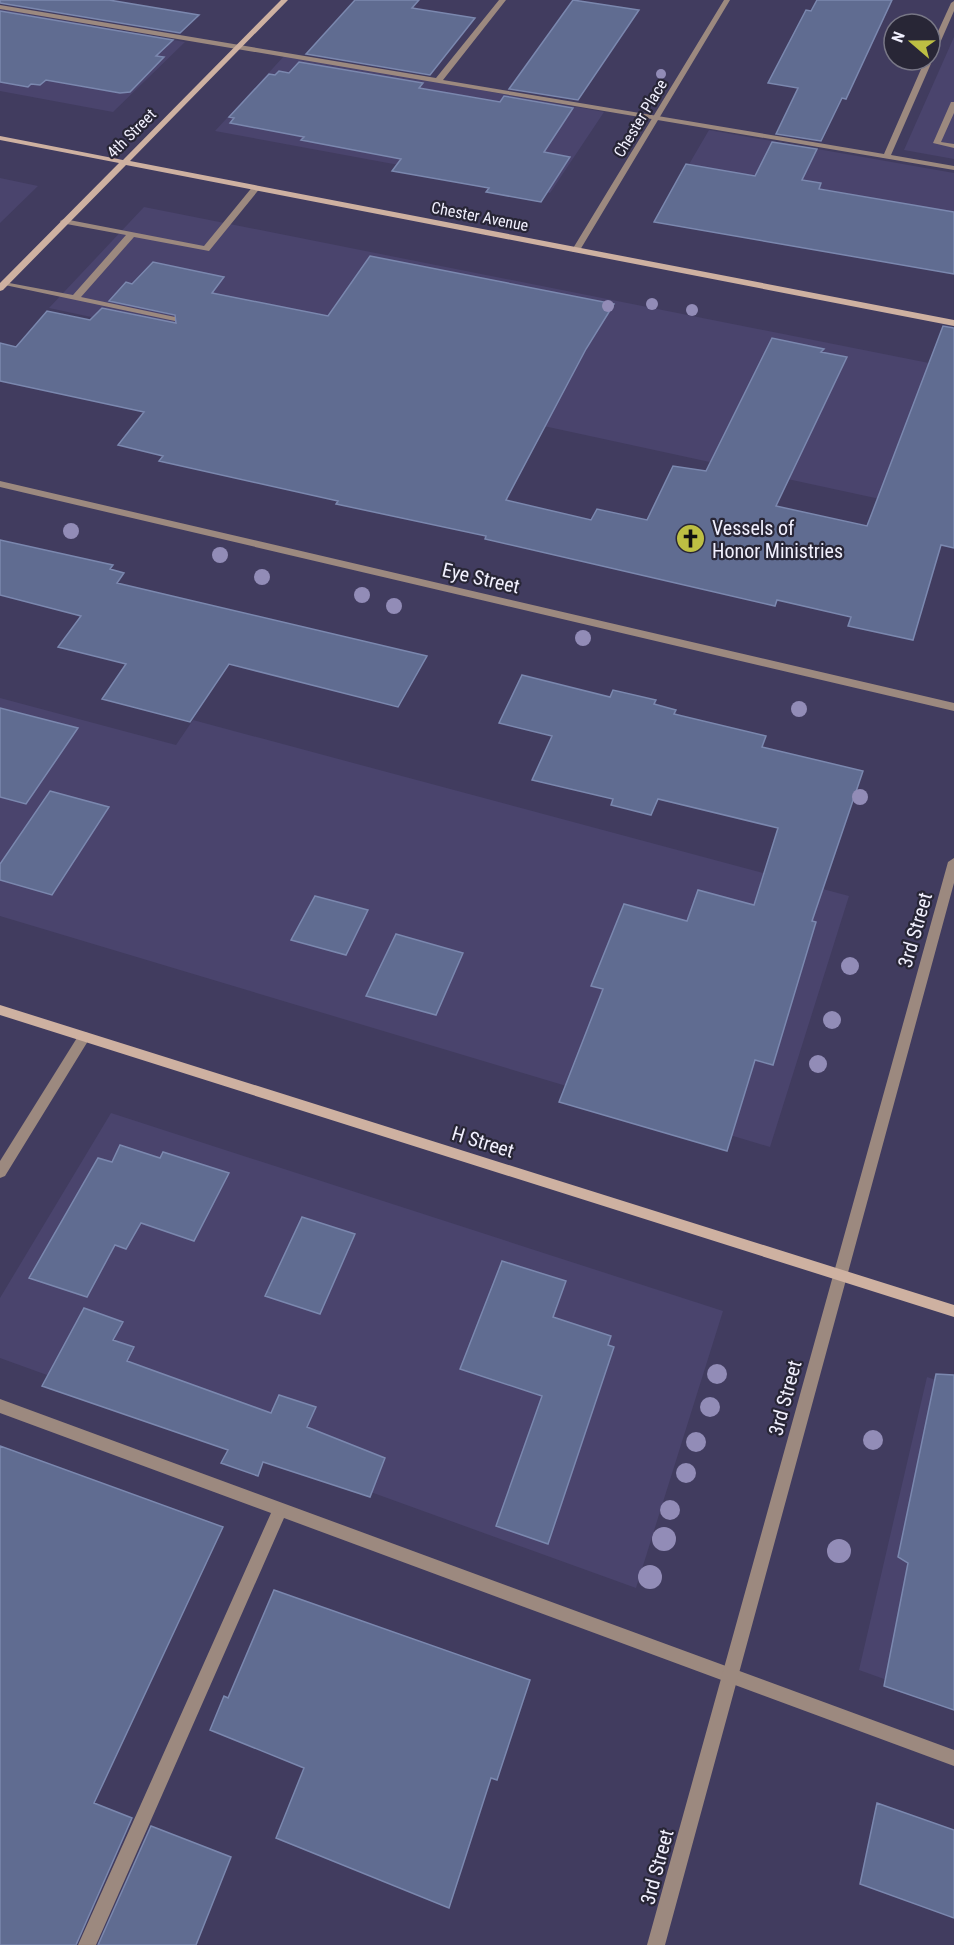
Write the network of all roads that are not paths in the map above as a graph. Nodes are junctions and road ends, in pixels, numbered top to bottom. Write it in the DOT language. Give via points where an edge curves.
graph roads {
  1 [pos="285,0"];
  2 [pos="503,0"];
  3 [pos="727,0"];
  4 [pos="954,3"];
  5 [pos="0,7"];
  6 [pos="942,30"];
  7 [pos="238,47"];
  8 [pos="923,72"];
  9 [pos="438,81"];
  10 [pos="954,104"];
  11 [pos="655,119"];
  12 [pos="0,138"];
  13 [pos="954,146"];
  14 [pos="886,157"];
  15 [pos="124,162"];
  16 [pos="954,168"];
  17 [pos="257,188"];
  18 [pos="64,221"];
  19 [pos="132,234"];
  20 [pos="576,249"];
  21 [pos="2,286"];
  22 [pos="75,298"];
  23 [pos="172,319"];
  24 [pos="954,323"];
  25 [pos="0,484"];
  26 [pos="954,708"];
  27 [pos="954,862"];
  28 [pos="0,1010"];
  29 [pos="84,1037"];
  30 [pos="0,1172"];
  31 [pos="839,1275"];
  32 [pos="954,1311"];
  33 [pos="0,1406"];
  34 [pos="280,1509"];
  35 [pos="730,1675"];
  36 [pos="954,1758"];
  37 [pos="87,1945"];
  38 [pos="656,1945"];
  1 -- 7 [label="street, 4th Street"];
  2 -- 9 [label="street"];
  3 -- 11 [label="street, Chester Place"];
  4 -- 6 [label="street"];
  5 -- 7 [label="street"];
  7 -- 9 [label="street"];
  7 -- 15 [label="street, 4th Street"];
  8 -- 14 [label="street"];
  9 -- 11 [label="street"];
  10 -- 13 [label="street" via="937,143"];
  11 -- 14 [label="street"];
  11 -- 20 [label="street, Chester Place"];
  12 -- 15 [label="street, Chester Avenue"];
  14 -- 16 [label="street"];
  15 -- 17 [label="street, Chester Avenue"];
  15 -- 18 [label="street, 4th Street"];
  17 -- 19 [label="street" via="206,249"];
  17 -- 20 [label="street, Chester Avenue"];
  18 -- 19 [label="street"];
  18 -- 21 [label="street, 4th Street"];
  19 -- 22 [label="street"];
  20 -- 24 [label="street, Chester Avenue"];
  21 -- 22 [label="street"];
  22 -- 23 [label="street"];
  25 -- 26 [label="street, Eye Street"];
  27 -- 31 [label="street, 3rd Street"];
  28 -- 29 [label="street, H Street"];
  29 -- 30 [label="street"];
  29 -- 31 [label="street, H Street"];
  31 -- 32 [label="street, H Street"];
  31 -- 35 [label="street, 3rd Street"];
  33 -- 34 [label="street"];
  34 -- 35 [label="street"];
  34 -- 37 [label="street"];
  35 -- 36 [label="street"];
  35 -- 38 [label="street, 3rd Street"];
}
